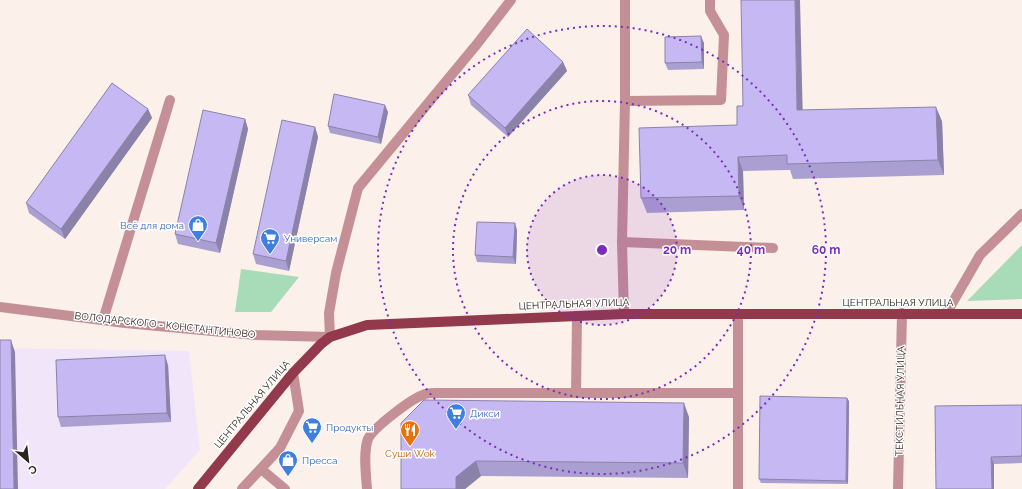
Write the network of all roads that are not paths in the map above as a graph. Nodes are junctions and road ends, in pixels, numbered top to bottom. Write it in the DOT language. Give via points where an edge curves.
graph roads {
  1 [pos="511,0"];
  2 [pos="625,0"];
  3 [pos="710,0"];
  4 [pos="170,100"];
  5 [pos="625,101"];
  6 [pos="1022,214"];
  7 [pos="622,242"];
  8 [pos="773,248"];
  9 [pos="0,307"];
  10 [pos="902,313"];
  11 [pos="624,314"];
  12 [pos="738,314"];
  13 [pos="946,314"];
  14 [pos="1022,314"];
  15 [pos="577,316"];
  16 [pos="103,320"];
  17 [pos="330,337"];
  18 [pos="293,373"];
  19 [pos="576,393"];
  20 [pos="738,393"];
  21 [pos="261,469"];
  22 [pos="198,489"];
  23 [pos="242,489"];
  24 [pos="285,489"];
  25 [pos="367,489"];
  26 [pos="738,489"];
  27 [pos="898,489"];
  1 -- 17 [label="street" via="358,188 335,278 329,313"];
  2 -- 5 [label="street"];
  3 -- 5 [label="street" via="710,11 724,35 721,100"];
  4 -- 16 [label="street"];
  5 -- 7 [label="street"];
  6 -- 13 [label="street" via="980,255"];
  7 -- 8 [label="street"];
  7 -- 11 [label="street"];
  9 -- 16 [label="street, ВОЛОДАРСКОГО - КОНСТАНТИНОВО"];
  10 -- 12 [label="main road, ЦЕНТРАЛЬНАЯ УЛИЦА"];
  10 -- 13 [label="main road, ЦЕНТРАЛЬНАЯ УЛИЦА"];
  10 -- 27 [label="street, ТЕКСТИЛЬНАЯ УЛИЦА"];
  11 -- 12 [label="main road, ЦЕНТРАЛЬНАЯ УЛИЦА"];
  11 -- 15 [label="main road, ЦЕНТРАЛЬНАЯ УЛИЦА"];
  12 -- 20 [label="street"];
  13 -- 14 [label="main road, ЦЕНТРАЛЬНАЯ УЛИЦА"];
  15 -- 17 [label="main road, ЦЕНТРАЛЬНАЯ УЛИЦА" via="367,325"];
  15 -- 19 [label="street"];
  16 -- 17 [label="street, ВОЛОДАРСКОГО - КОНСТАНТИНОВО" via="256,335"];
  17 -- 18 [label="main road, ЦЕНТРАЛЬНАЯ УЛИЦА"];
  18 -- 21 [label="street" via="299,411 280,448"];
  18 -- 22 [label="main road, ЦЕНТРАЛЬНАЯ УЛИЦА"];
  19 -- 20 [label="street"];
  19 -- 25 [label="street" via="423,394 375,429 367,440"];
  20 -- 26 [label="street"];
  21 -- 23 [label="street"];
  21 -- 24 [label="street"];
}
